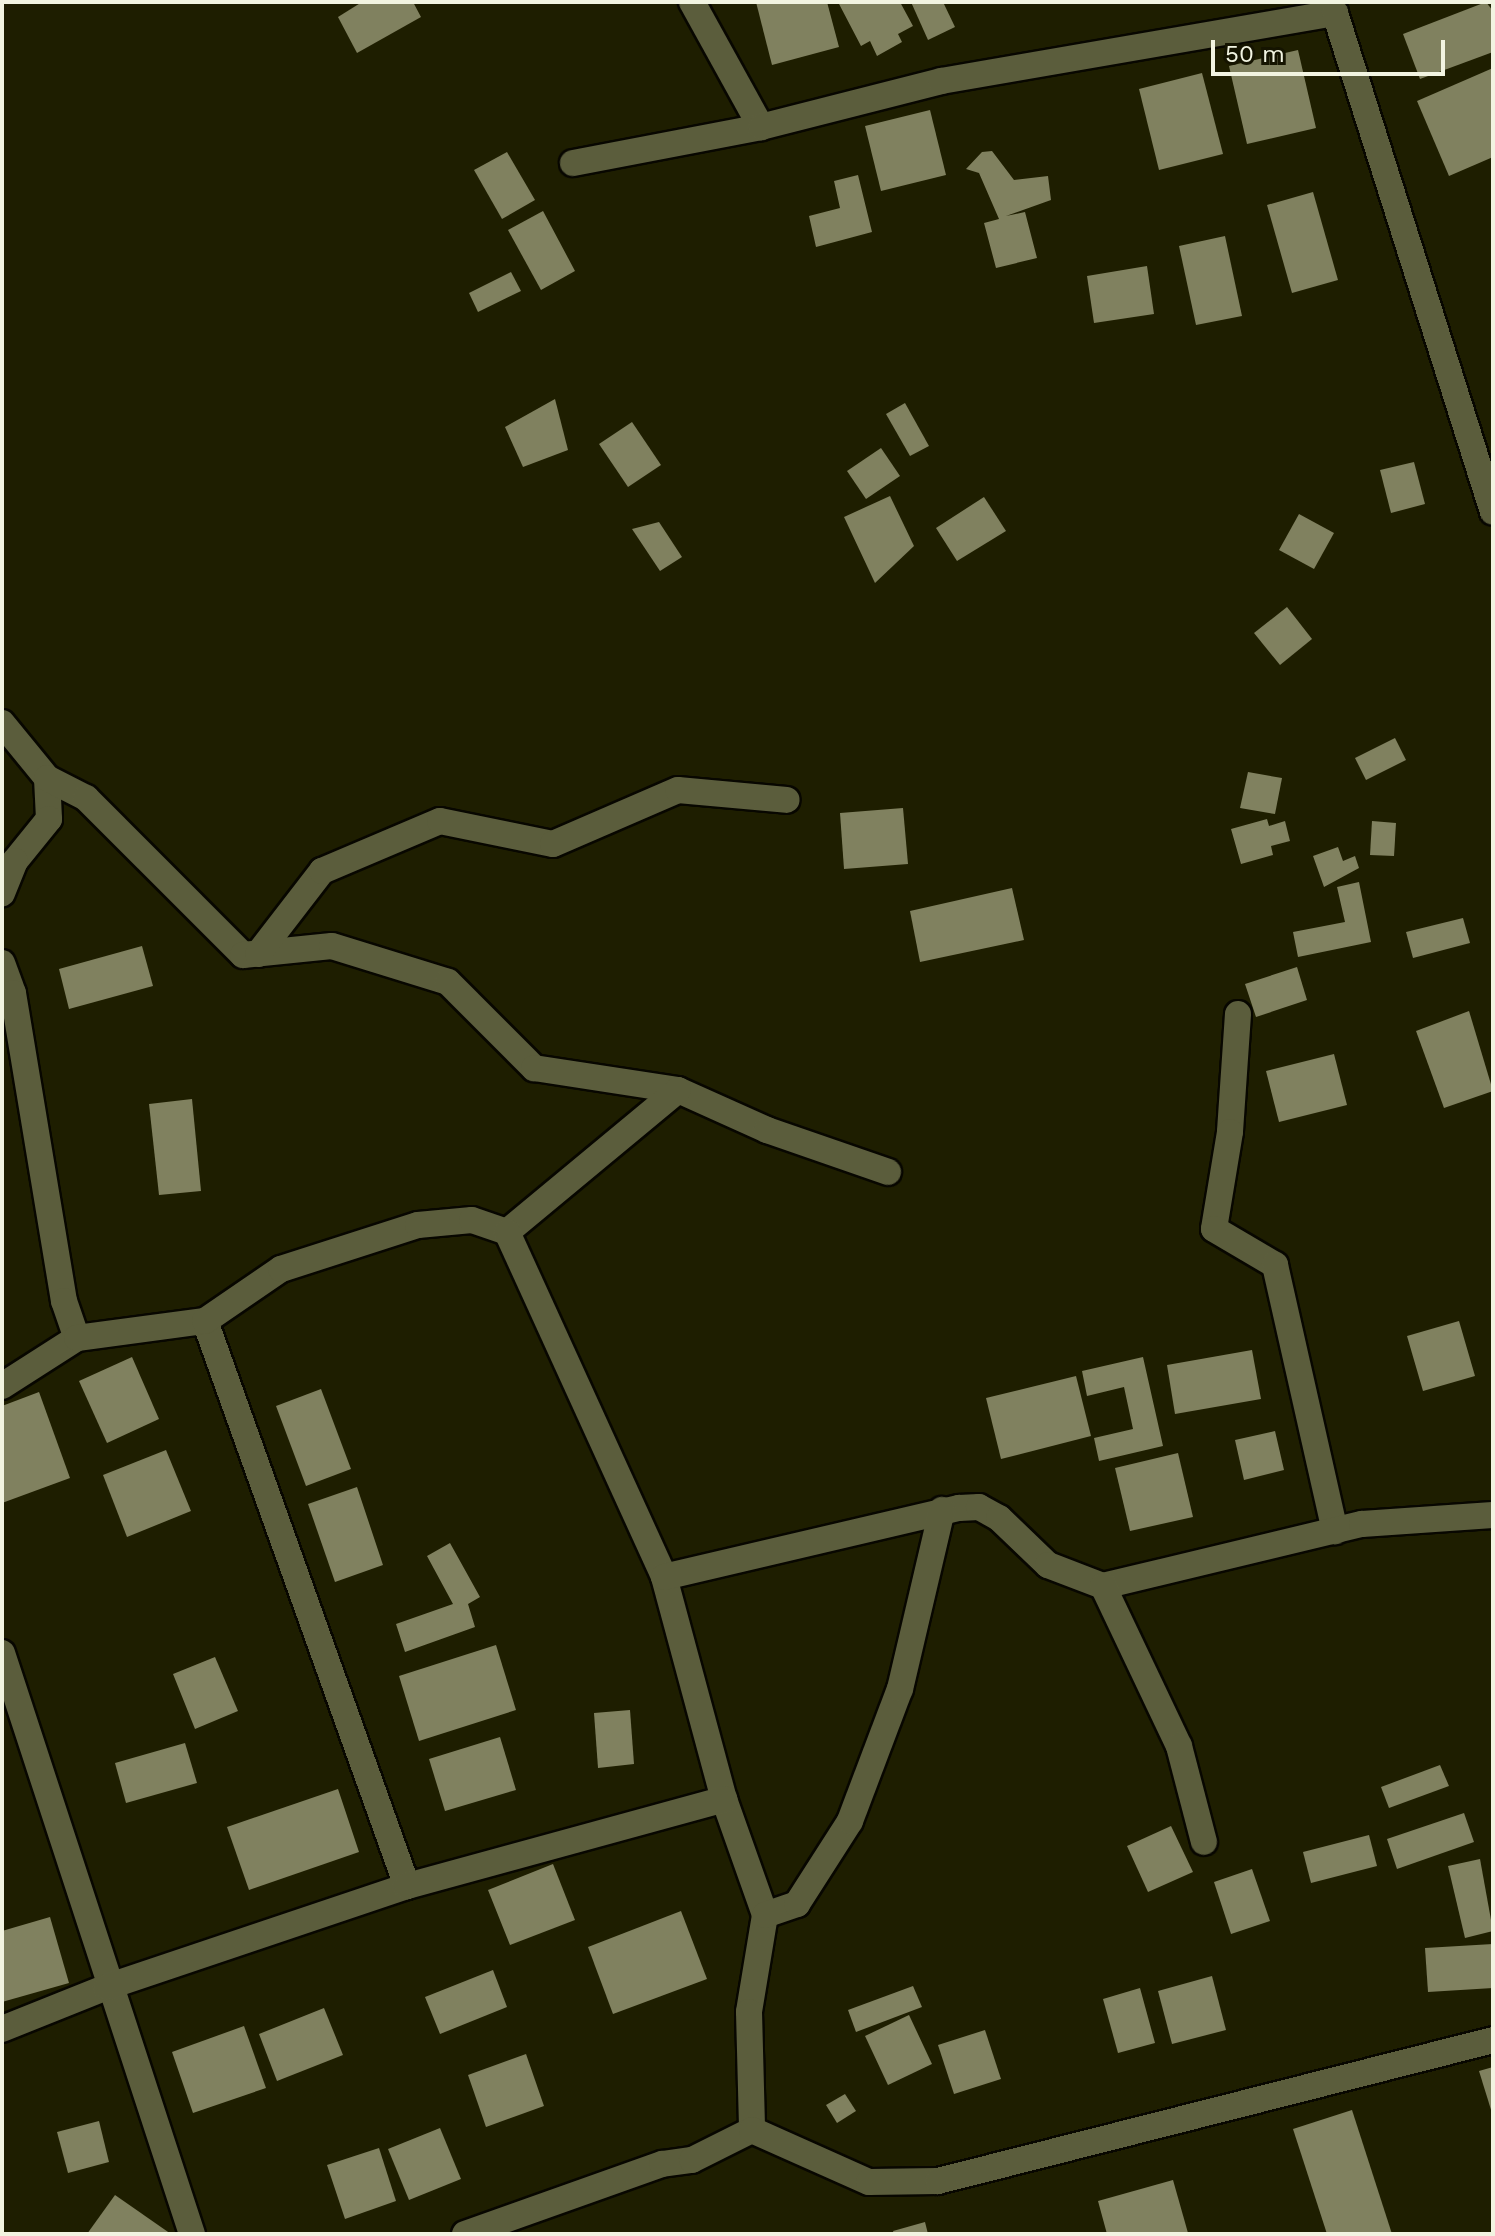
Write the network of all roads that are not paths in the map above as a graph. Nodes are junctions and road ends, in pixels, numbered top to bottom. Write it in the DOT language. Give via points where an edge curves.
graph roads {
  1 [pos="692,2"];
  2 [pos="761,127"];
  3 [pos="573,163"];
  4 [pos="1493,512"];
  5 [pos="2,723"];
  6 [pos="47,778"];
  7 [pos="787,800"];
  8 [pos="2,894"];
  9 [pos="258,954"];
  10 [pos="2,963"];
  11 [pos="8,995"];
  12 [pos="1238,1014"];
  13 [pos="678,1090"];
  14 [pos="888,1172"];
  15 [pos="507,1232"];
  16 [pos="205,1321"];
  17 [pos="77,1338"];
  18 [pos="2,1386"];
  19 [pos="942,1510"];
  20 [pos="1493,1515"];
  21 [pos="1335,1531"];
  22 [pos="664,1577"];
  23 [pos="1103,1586"];
  24 [pos="2,1653"];
  25 [pos="724,1799"];
  26 [pos="1204,1842"];
  27 [pos="407,1886"];
  28 [pos="765,1915"];
  29 [pos="107,1987"];
  30 [pos="2,2029"];
  31 [pos="1493,2040"];
  32 [pos="752,2130"];
  33 [pos="192,2234"];
  34 [pos="465,2234"];
  1 -- 2 [label="street"];
  2 -- 3 [label="street"];
  2 -- 4 [label="street" via="941,81 1335,13"];
  5 -- 6 [label="street"];
  6 -- 8 [label="street" via="49,819 15,861"];
  6 -- 9 [label="street" via="86,798 243,955"];
  7 -- 9 [label="street" via="678,790 553,844 440,821 322,871"];
  9 -- 13 [label="street" via="332,946 448,982 534,1068"];
  10 -- 11 [label="street"];
  11 -- 17 [label="street" via="64,1301"];
  12 -- 21 [label="street" via="1230,1132 1214,1229 1275,1265"];
  13 -- 14 [label="street" via="767,1130"];
  13 -- 15 [label="street"];
  15 -- 16 [label="street" via="472,1220 418,1225 281,1269"];
  15 -- 22 [label="street"];
  16 -- 17 [label="street"];
  16 -- 27 [label="street"];
  17 -- 18 [label="street"];
  19 -- 22 [label="street"];
  19 -- 23 [label="street" via="979,1507 999,1518 1048,1565"];
  19 -- 28 [label="street" via="900,1689 850,1821 797,1904"];
  20 -- 21 [label="street"];
  21 -- 23 [label="street"];
  22 -- 25 [label="street"];
  23 -- 26 [label="street" via="1179,1746"];
  24 -- 29 [label="street"];
  25 -- 27 [label="street"];
  25 -- 28 [label="street"];
  27 -- 29 [label="street"];
  28 -- 32 [label="street" via="749,2012"];
  29 -- 30 [label="street"];
  29 -- 33 [label="street"];
  31 -- 32 [label="street" via="938,2181 869,2182"];
  32 -- 34 [label="street" via="692,2160 662,2164"];
}
